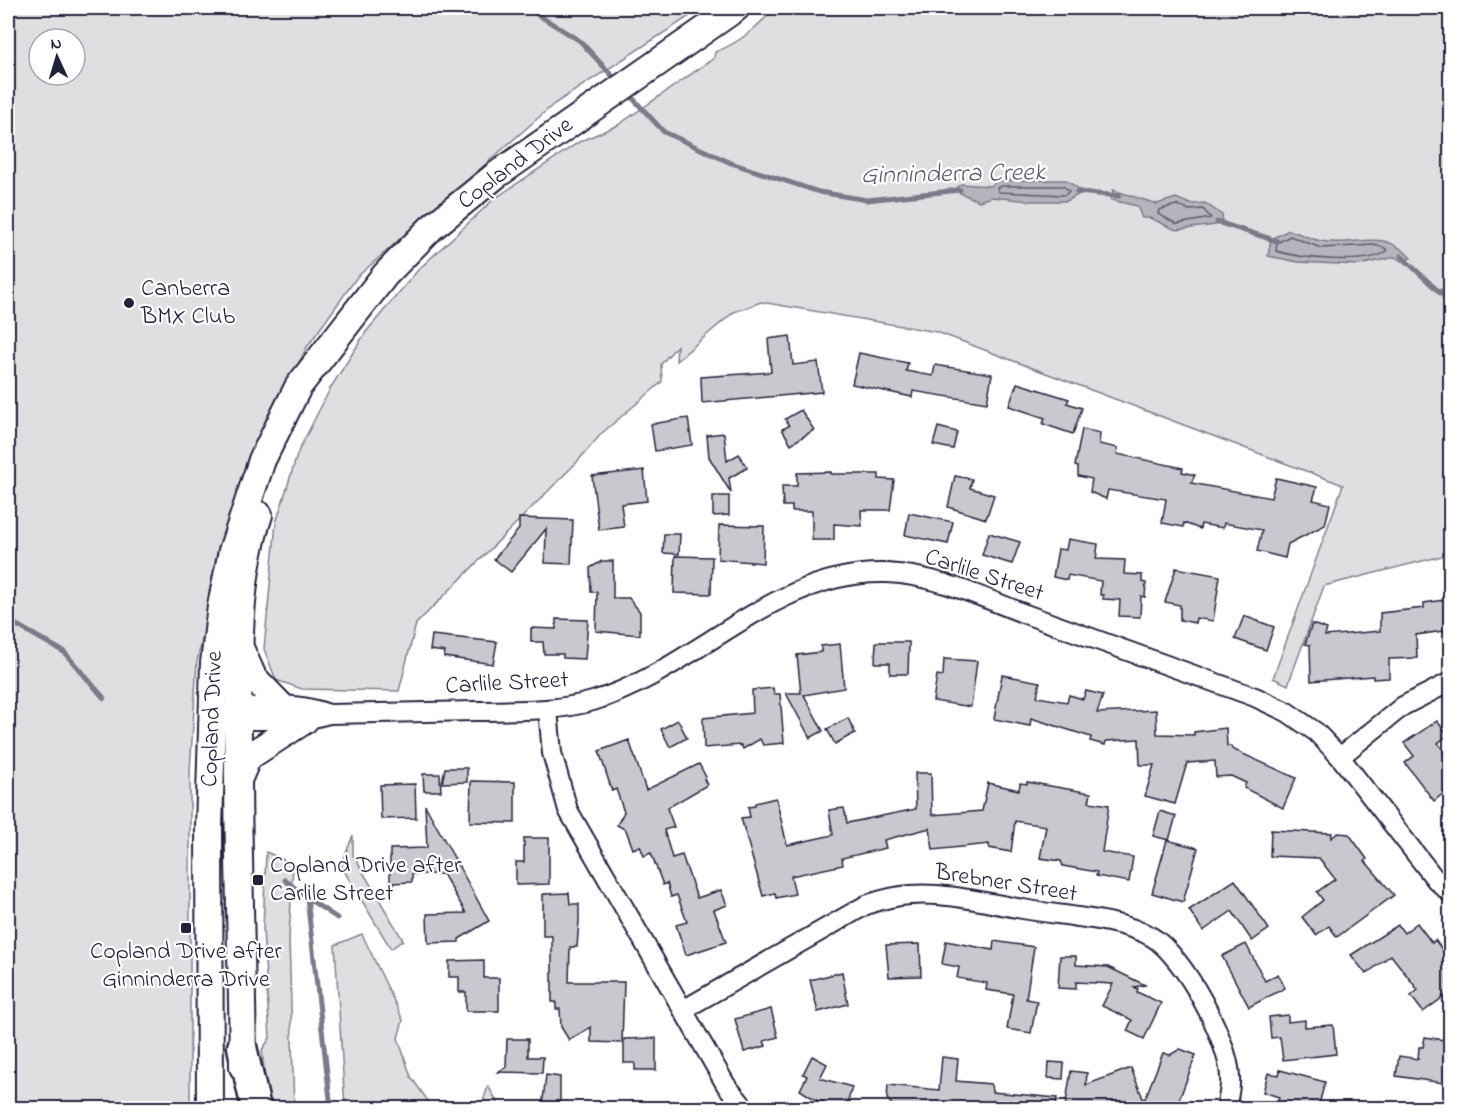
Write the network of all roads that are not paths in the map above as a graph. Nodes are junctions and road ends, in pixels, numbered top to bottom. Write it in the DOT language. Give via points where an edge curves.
graph roads {
  1 [pos="736,8"];
  2 [pos="304,390"];
  3 [pos="239,644"];
  4 [pos="1450,682"];
  5 [pos="281,706"];
  6 [pos="548,710"];
  7 [pos="238,715"];
  8 [pos="317,717"];
  9 [pos="212,718"];
  10 [pos="1340,757"];
  11 [pos="238,793"];
  12 [pos="1450,893"];
  13 [pos="683,1010"];
  14 [pos="242,1047"];
  15 [pos="210,1108"];
  16 [pos="243,1108"];
  17 [pos="256,1108"];
  18 [pos="745,1108"];
  19 [pos="1226,1108"];
  1 -- 2 [label="main road, Copland Drive" via="495,176 431,228 385,275 325,354"];
  2 -- 3 [label="main road, Copland Drive" via="258,519"];
  2 -- 9 [label="main road, Copland Drive" via="262,460 232,551 214,663"];
  3 -- 5 [label="main road" via="253,677"];
  3 -- 7 [label="main road, Copland Drive"];
  4 -- 10 [label="street" via="1403,706"];
  5 -- 7 [label="street, Carlile Street"];
  5 -- 8 [label="street, Carlile Street" via="307,707"];
  6 -- 8 [label="street, Carlile Street"];
  6 -- 10 [label="street, Carlile Street" via="633,687 808,586 847,575 887,573 947,585 1255,697 1302,722"];
  6 -- 13 [label="street" via="552,753 568,810"];
  7 -- 8 [label="street, Carlile Street"];
  7 -- 9 [label="street, Carlile Street"];
  7 -- 11 [label="main road, Copland Drive"];
  8 -- 11 [label="main road" via="248,757"];
  9 -- 15 [label="main road, Copland Drive"];
  10 -- 12 [label="street, Carlile Street"];
  11 -- 14 [label="main road, Copland Drive"];
  13 -- 18 [label="street" via="726,1085"];
  13 -- 19 [label="street, Brebner Street" via="866,905 910,894 1120,925 1154,938 1173,954 1188,975 1226,1050 1230,1076"];
  14 -- 16 [label="main road, Copland Drive"];
  14 -- 17 [label="main road"];
}
